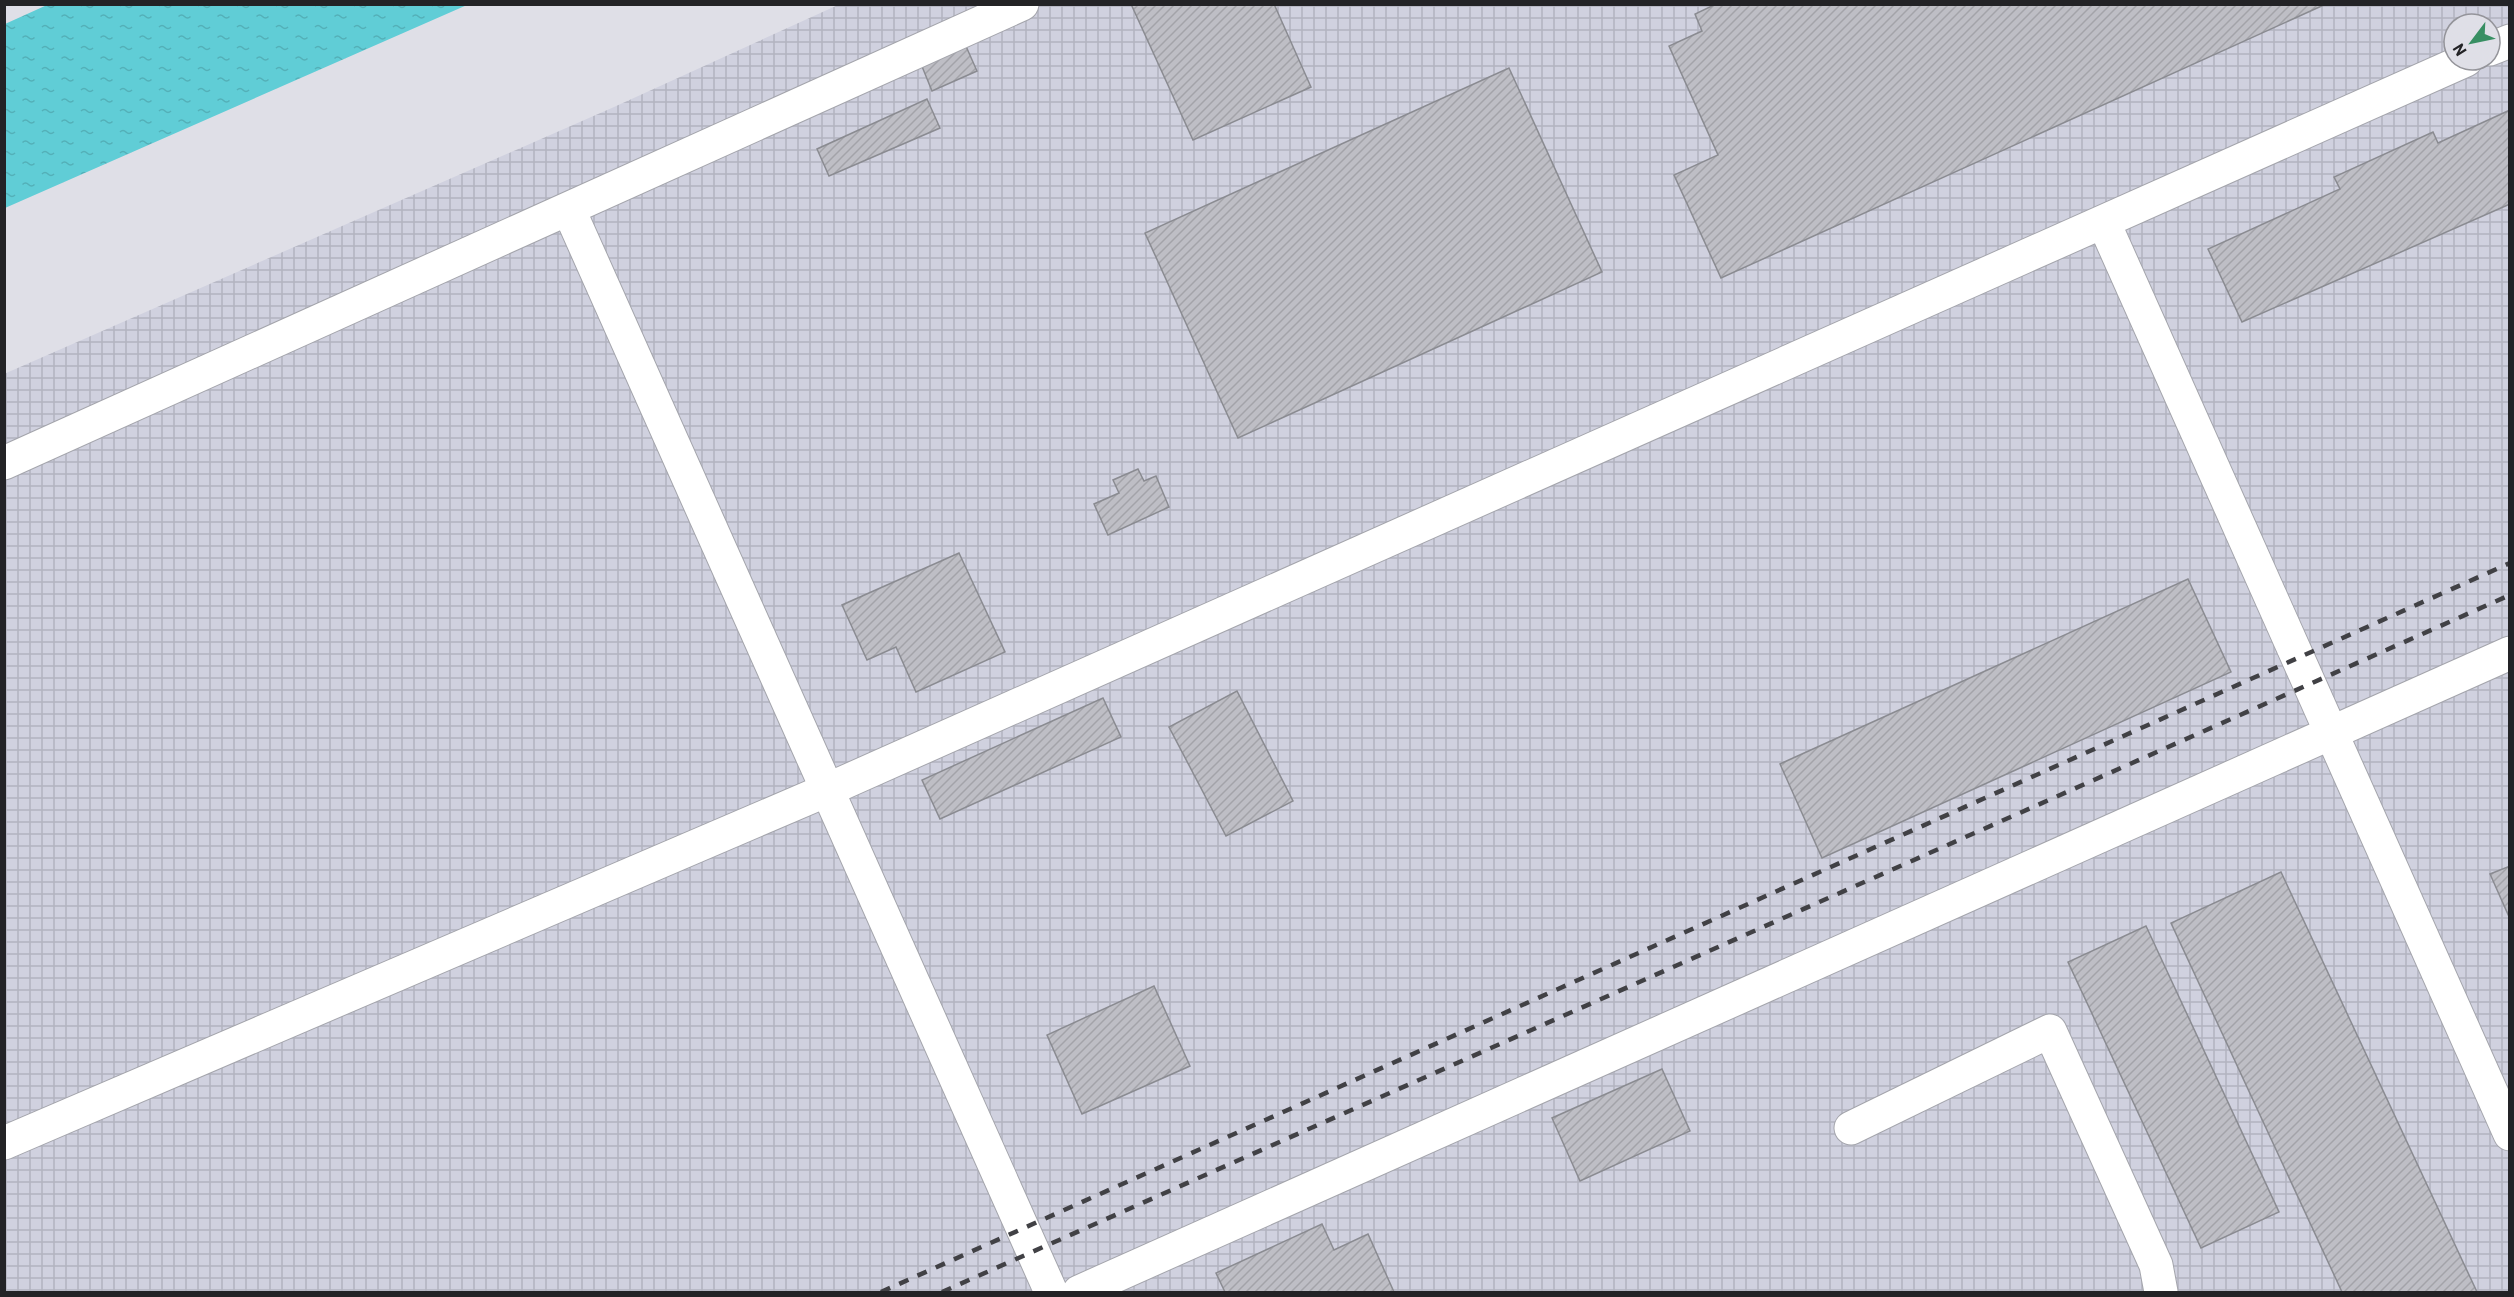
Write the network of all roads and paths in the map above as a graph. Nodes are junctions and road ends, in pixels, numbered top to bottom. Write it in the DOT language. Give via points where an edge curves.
graph roads {
  1 [pos="1022,4"];
  2 [pos="2442,71"];
  3 [pos="569,210"];
  4 [pos="2104,223"];
  5 [pos="4,463"];
  6 [pos="2510,653"];
  7 [pos="2331,733"];
  8 [pos="827,790"];
  9 [pos="1851,1128"];
  10 [pos="2510,1134"];
  11 [pos="4,1143"];
  12 [pos="1051,1293"];
  13 [pos="1079,1293"];
  14 [pos="2161,1293"];
  1 -- 3 [label="lane"];
  2 -- 4 [label="lane"];
  3 -- 5 [label="lane"];
  3 -- 8 [label="lane"];
  4 -- 7 [label="lane"];
  4 -- 8 [label="lane"];
  6 -- 7 [label="lane"];
  7 -- 10 [label="lane"];
  7 -- 13 [label="lane"];
  8 -- 11 [label="lane"];
  8 -- 12 [label="lane"];
  9 -- 14 [label="lane" via="2050,1031 2156,1265"];
}
